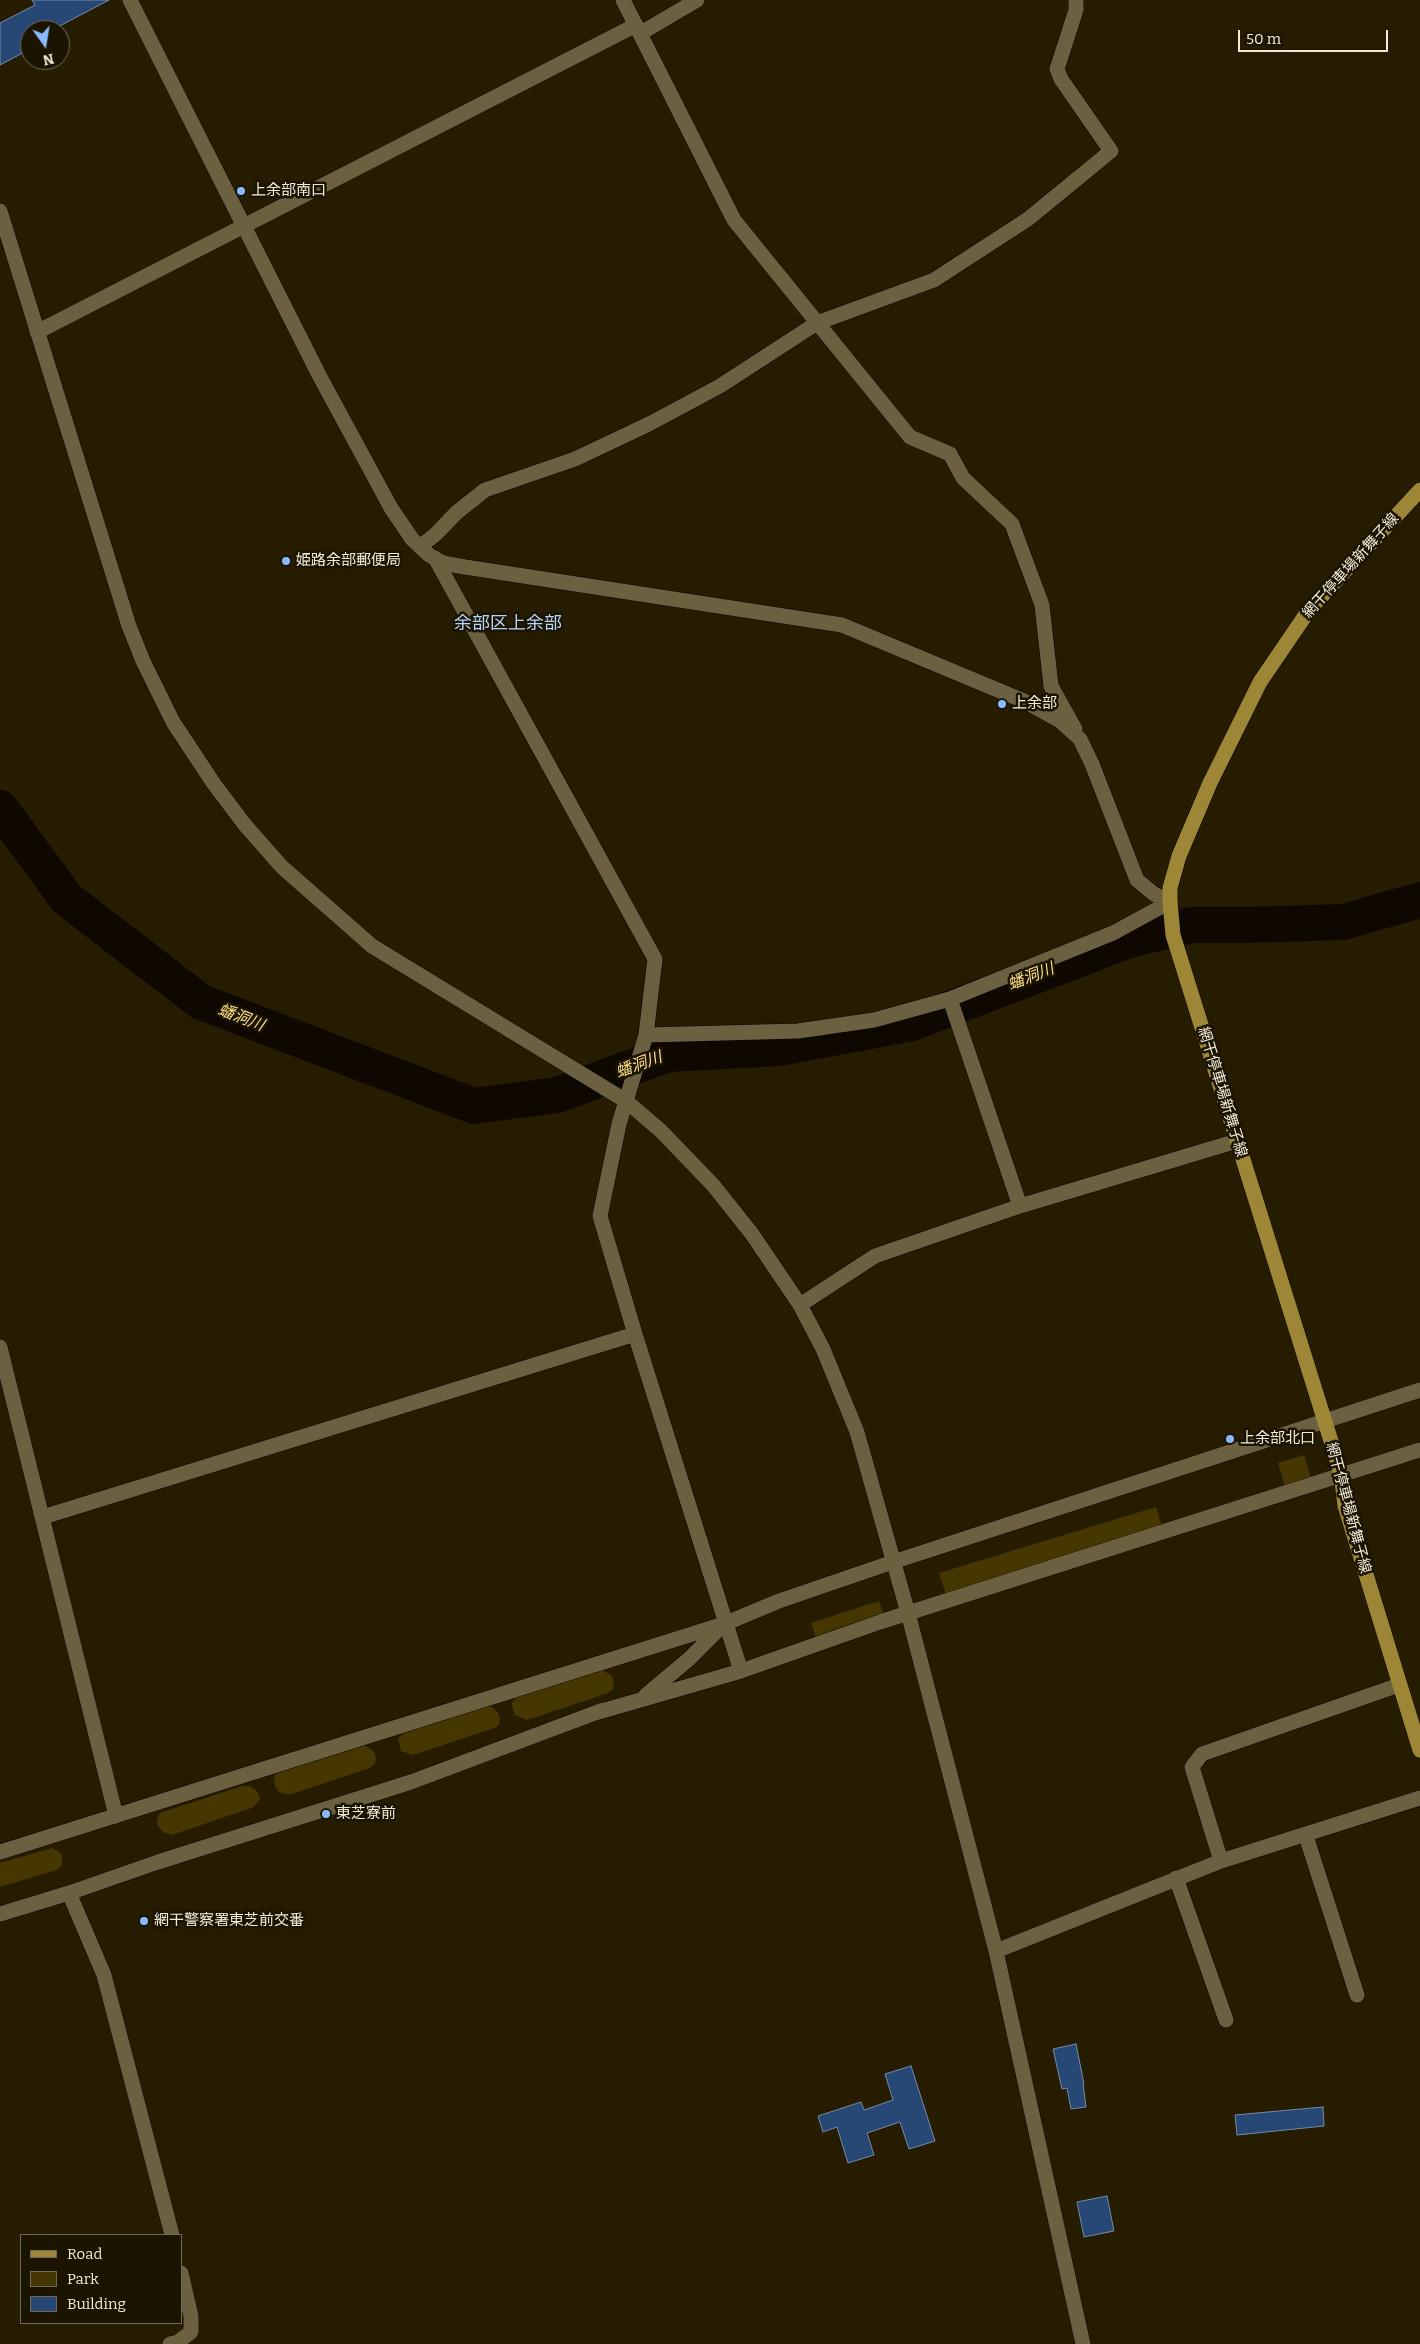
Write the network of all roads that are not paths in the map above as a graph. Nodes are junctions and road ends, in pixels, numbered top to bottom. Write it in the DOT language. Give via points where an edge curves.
graph roads {
  1 [pos="130,0"];
  2 [pos="623,0"];
  3 [pos="697,0"];
  4 [pos="1076,0"];
  5 [pos="638,29"];
  6 [pos="0,211"];
  7 [pos="245,227"];
  8 [pos="817,323"];
  9 [pos="37,332"];
  10 [pos="1420,490"];
  11 [pos="420,547"];
  12 [pos="435,558"];
  13 [pos="1080,739"];
  14 [pos="1170,909"];
  15 [pos="950,999"];
  16 [pos="646,1035"];
  17 [pos="626,1101"];
  18 [pos="1237,1141"];
  19 [pos="1020,1206"];
  20 [pos="800,1306"];
  21 [pos="635,1334"];
  22 [pos="0,1347"];
  23 [pos="1420,1390"];
  24 [pos="1323,1420"];
  25 [pos="1420,1450"];
  26 [pos="1341,1473"];
  27 [pos="43,1517"];
  28 [pos="893,1562"];
  29 [pos="908,1613"];
  30 [pos="724,1624"];
  31 [pos="741,1671"];
  32 [pos="1399,1685"];
  33 [pos="595,1713"];
  34 [pos="1420,1750"];
  35 [pos="1420,1798"];
  36 [pos="116,1816"];
  37 [pos="1306,1836"];
  38 [pos="0,1852"];
  39 [pos="1222,1861"];
  40 [pos="1176,1878"];
  41 [pos="69,1893"];
  42 [pos="0,1914"];
  43 [pos="996,1951"];
  44 [pos="1357,1995"];
  45 [pos="1226,2020"];
  46 [pos="172,2234"];
  47 [pos="182,2277"];
  48 [pos="170,2344"];
  49 [pos="1083,2344"];
  1 -- 7 [label="street"];
  2 -- 5 [label="street"];
  3 -- 5 [label="street"];
  4 -- 8 [label="street" via="1076,10 1057,69 1111,151 1028,220 934,280"];
  5 -- 7 [label="street"];
  5 -- 8 [label="street" via="734,220"];
  6 -- 9 [label="street"];
  7 -- 9 [label="street"];
  7 -- 11 [label="street" via="391,508"];
  8 -- 11 [label="street" via="720,386 649,424 575,460 485,490"];
  8 -- 13 [label="street" via="910,437 950,454 964,478 1012,524 1042,605 1051,686"];
  9 -- 17 [label="street" via="117,592 143,661 173,722 245,825 282,867 372,946"];
  10 -- 14 [label="main road, 網干停車場新舞子線" via="1309,610 1260,682 1210,783 1180,856 1170,888"];
  11 -- 12 [label="street"];
  12 -- 13 [label="street" via="465,567 842,625 1024,702 1060,721"];
  12 -- 16 [label="street" via="655,959"];
  13 -- 14 [label="street" via="1137,880"];
  14 -- 15 [label="street"];
  14 -- 18 [label="main road, 網干停車場新舞子線" via="1173,935"];
  15 -- 16 [label="street" via="874,1020 798,1031"];
  15 -- 19 [label="street"];
  16 -- 17 [label="street"];
  17 -- 20 [label="street" via="661,1131 713,1185 752,1234"];
  17 -- 21 [label="street" via="600,1216"];
  18 -- 19 [label="street"];
  18 -- 24 [label="main road, 網干停車場新舞子線"];
  19 -- 20 [label="street" via="875,1256"];
  20 -- 28 [label="street" via="824,1349 857,1432"];
  21 -- 27 [label="street"];
  21 -- 30 [label="street"];
  22 -- 27 [label="street"];
  23 -- 24 [label="street"];
  24 -- 26 [label="main road, 網干停車場新舞子線"];
  24 -- 28 [label="street"];
  25 -- 26 [label="street"];
  26 -- 29 [label="street"];
  26 -- 32 [label="main road, 網干停車場新舞子線" via="1345,1506"];
  27 -- 36 [label="street"];
  28 -- 29 [label="street"];
  28 -- 30 [label="street"];
  29 -- 31 [label="street"];
  29 -- 43 [label="street"];
  30 -- 31 [label="street"];
  30 -- 33 [label="street" via="648,1694"];
  30 -- 36 [label="street"];
  31 -- 33 [label="street"];
  32 -- 34 [label="main road, 網干停車場新舞子線"];
  32 -- 39 [label="street" via="1202,1754 1192,1767"];
  33 -- 41 [label="street" via="411,1782"];
  35 -- 37 [label="street"];
  36 -- 38 [label="street"];
  37 -- 39 [label="street"];
  37 -- 44 [label="street"];
  39 -- 40 [label="street"];
  40 -- 43 [label="street"];
  40 -- 45 [label="street"];
  41 -- 42 [label="street"];
  41 -- 46 [label="street" via="104,1974"];
  43 -- 49 [label="street"];
  47 -- 48 [label="street" via="191,2316 191,2332"];
}
